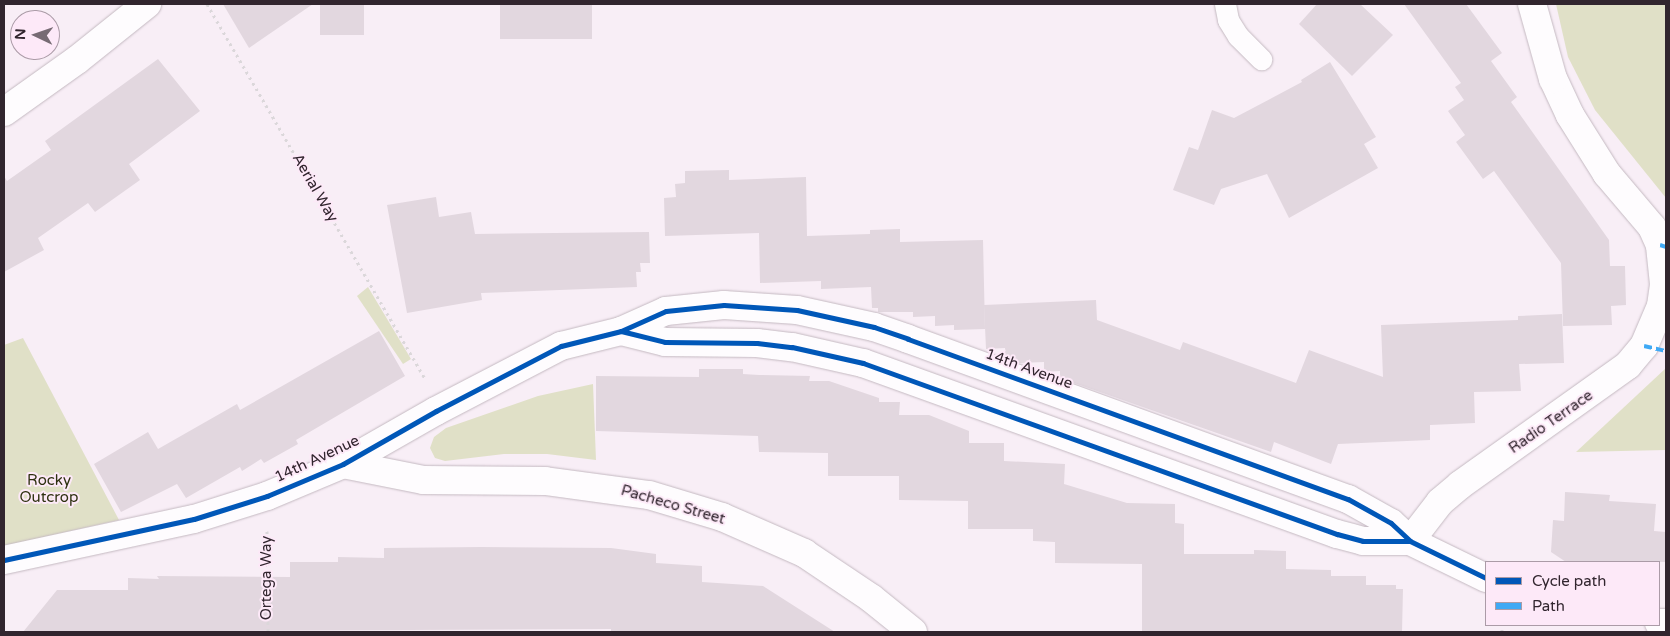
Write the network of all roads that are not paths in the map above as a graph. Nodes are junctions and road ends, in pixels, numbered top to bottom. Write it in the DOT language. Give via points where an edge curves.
graph roads {
  1 [pos="147,4"];
  2 [pos="1225,4"];
  3 [pos="1532,4"];
  4 [pos="1261,59"];
  5 [pos="4,112"];
  6 [pos="621,331"];
  7 [pos="343,464"];
  8 [pos="1410,541"];
  9 [pos="4,560"];
  10 [pos="1485,578"];
  11 [pos="913,632"];
  1 -- 5 [label="street"];
  2 -- 4 [label="lane" via="1228,20 1238,36"];
  3 -- 8 [label="street, Radio Terrace" via="1553,79 1570,115 1607,174 1652,227 1660,245 1664,284 1654,327 1628,365 1460,485 1440,502"];
  6 -- 7 [label="street, 14th Avenue" via="561,346"];
  6 -- 8 [label="street, 14th Avenue" via="665,342 792,347 863,363 1337,534 1364,541"];
  6 -- 8 [label="street, 14th Avenue" via="666,311 724,305 797,310 874,327 1348,499 1392,523"];
  7 -- 9 [label="street, 14th Avenue" via="267,496 194,519"];
  7 -- 11 [label="street, Pacheco Street" via="423,480 545,481 649,495 722,517 804,553 864,592"];
  8 -- 10 [label="street, 14th Avenue"];
}
